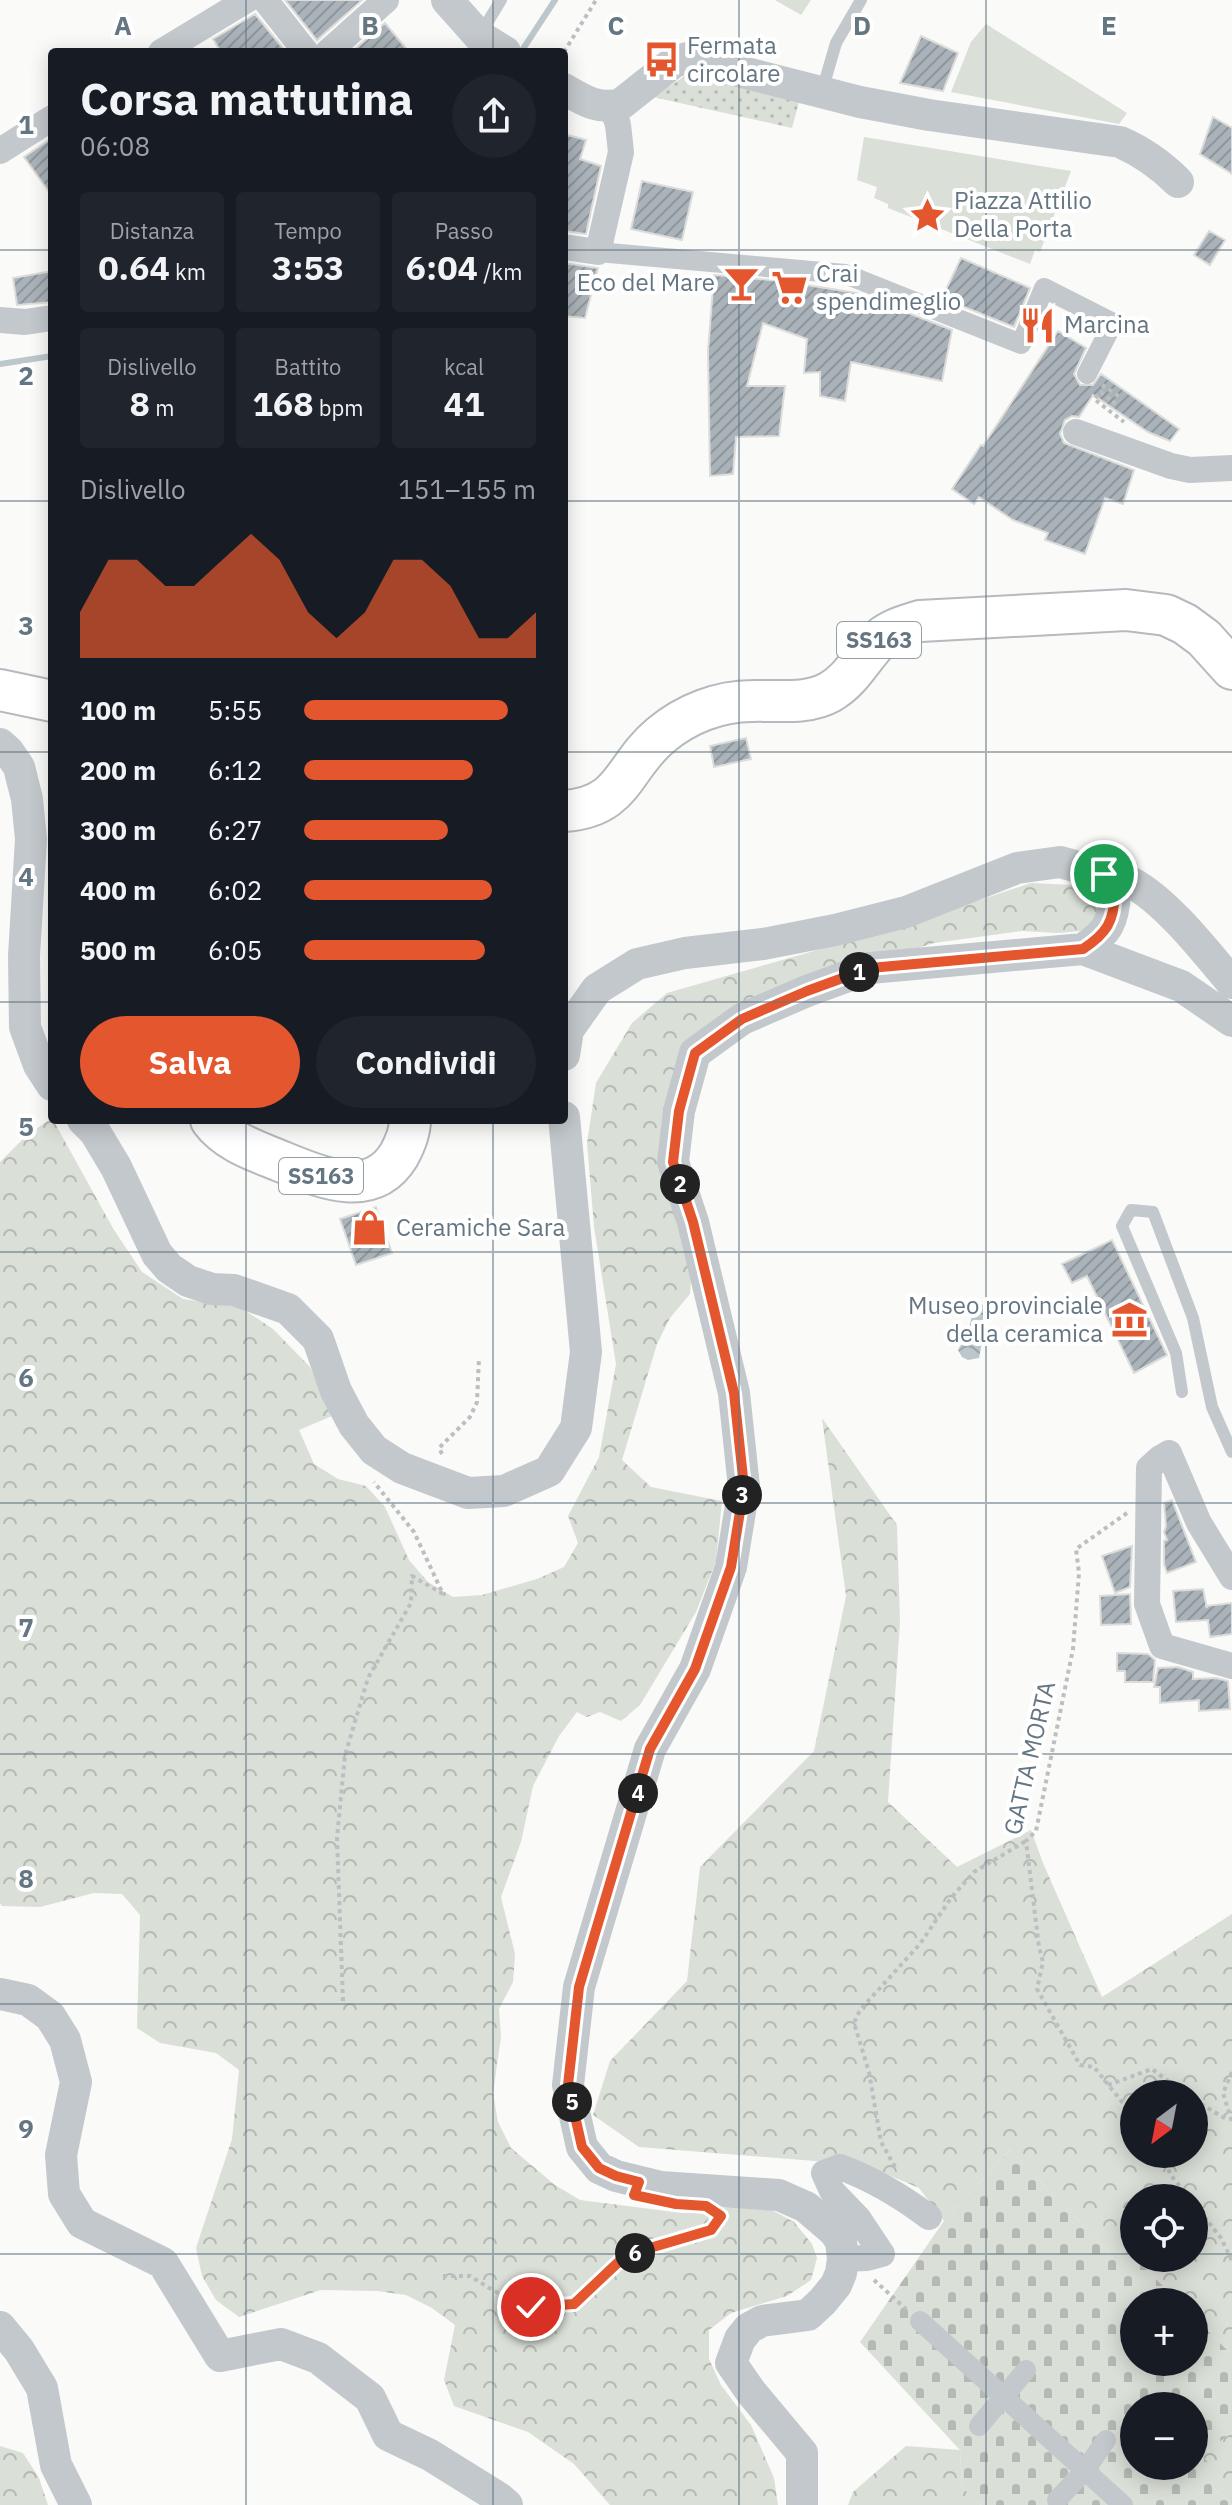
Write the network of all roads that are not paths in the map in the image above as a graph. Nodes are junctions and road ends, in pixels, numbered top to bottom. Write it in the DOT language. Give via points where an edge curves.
graph roads {
  1 [pos="247,0"];
  2 [pos="265,0"];
  3 [pos="386,0"];
  4 [pos="447,0"];
  5 [pos="501,0"];
  6 [pos="861,0"];
  7 [pos="486,47"];
  8 [pos="168,48"];
  9 [pos="303,48"];
  10 [pos="332,48"];
  11 [pos="568,91"];
  12 [pos="821,94"];
  13 [pos="612,106"];
  14 [pos="48,121"];
  15 [pos="0,151"];
  16 [pos="1178,182"];
  17 [pos="568,248"];
  18 [pos="598,252"];
  19 [pos="48,319"];
  20 [pos="0,320"];
  21 [pos="1087,374"];
  22 [pos="1076,432"];
  23 [pos="1232,468"];
  24 [pos="1232,669"];
  25 [pos="0,690"];
  26 [pos="48,700"];
  27 [pos="0,744"];
  28 [pos="568,810"];
  29 [pos="1117,883"];
  30 [pos="1083,949"];
  31 [pos="1232,983"];
  32 [pos="1232,1021"];
  33 [pos="568,1030"];
  34 [pos="48,1079"];
  35 [pos="87,1124"];
  36 [pos="215,1124"];
  37 [pos="409,1124"];
  38 [pos="565,1124"];
  39 [pos="1182,1392"];
  40 [pos="1232,1452"];
  41 [pos="1232,1577"];
  42 [pos="1232,1666"];
  43 [pos="0,1994"];
  44 [pos="929,2217"];
  45 [pos="855,2266"];
  46 [pos="920,2321"];
  47 [pos="0,2327"];
  48 [pos="1026,2370"];
  49 [pos="1004,2395"];
  50 [pos="979,2426"];
  51 [pos="1106,2440"];
  52 [pos="1086,2469"];
  53 [pos="1057,2500"];
  54 [pos="76,2505"];
  55 [pos="507,2505"];
  56 [pos="802,2505"];
  57 [pos="1123,2505"];
  1 -- 8 [label="street"];
  2 -- 9 [label="street"];
  3 -- 10 [label="street"];
  4 -- 7 [label="street"];
  5 -- 7 [label="lane"];
  6 -- 12 [label="lane" via="836,43"];
  11 -- 13 [label="street" via="593,104"];
  12 -- 13 [label="street" via="687,58"];
  12 -- 16 [label="street" via="1120,142 1139,150"];
  13 -- 18 [label="street" via="621,152"];
  14 -- 15 [label="street"];
  17 -- 18 [label="street"];
  18 -- 21 [label="street" via="845,274 1021,344 1044,288 1113,323"];
  19 -- 20 [label="street"];
  22 -- 23 [label="street" via="1171,466"];
  24 -- 28 [label="main road, SS163" via="1204,638 1166,615 1126,610 920,621 877,642 832,692 802,700 712,706 679,722 651,743 607,797"];
  25 -- 26 [label="main road"];
  27 -- 34 [label="street" via="19,767 27,803 31,839 25,1027"];
  29 -- 30 [label="street" via="1101,938"];
  29 -- 31 [label="street" via="1144,889"];
  29 -- 33 [label="street" via="1060,862 1017,868 906,912 835,930 637,964 597,989"];
  30 -- 32 [label="street" via="1181,986"];
  30 -- 45 [label="street" via="870,968 807,991 742,1019 695,1053 679,1111 673,1162 693,1222 734,1393 744,1487 731,1567 695,1669 650,1749 579,1987 568,2085 582,2147 599,2168 661,2187 779,2195 825,2222"];
  35 -- 38 [label="street" via="169,1268 188,1281 288,1309 318,1339 336,1391 374,1450 410,1471 468,1493 504,1491 549,1471 576,1428 586,1352"];
  36 -- 37 [label="main road, SS163" via="246,1147 314,1174 360,1182 388,1169 405,1144"];
  39 -- 40 [label="lane" via="1176,1353 1122,1226 1131,1210 1153,1212 1193,1318 1212,1407"];
  41 -- 42 [label="street" via="1199,1523 1169,1453 1160,1458 1149,1468 1147,1604 1162,1646"];
  43 -- 55 [label="street" via="28,2000 50,2016 65,2040 76,2082 61,2155 64,2194 82,2223 163,2263 220,2356 281,2344 318,2358 370,2398 388,2435 430,2455"];
  44 -- 45 [label="street" via="869,2178 840,2167 824,2173 882,2254"];
  45 -- 56 [label="street" via="808,2315 762,2321 749,2328 731,2363 802,2453"];
  46 -- 49 [label="street"];
  47 -- 54 [label="street" via="42,2388 56,2465"];
  48 -- 49 [label="street"];
  49 -- 50 [label="street"];
  49 -- 52 [label="street"];
  51 -- 52 [label="street"];
  52 -- 53 [label="street"];
  52 -- 57 [label="street"];
}
